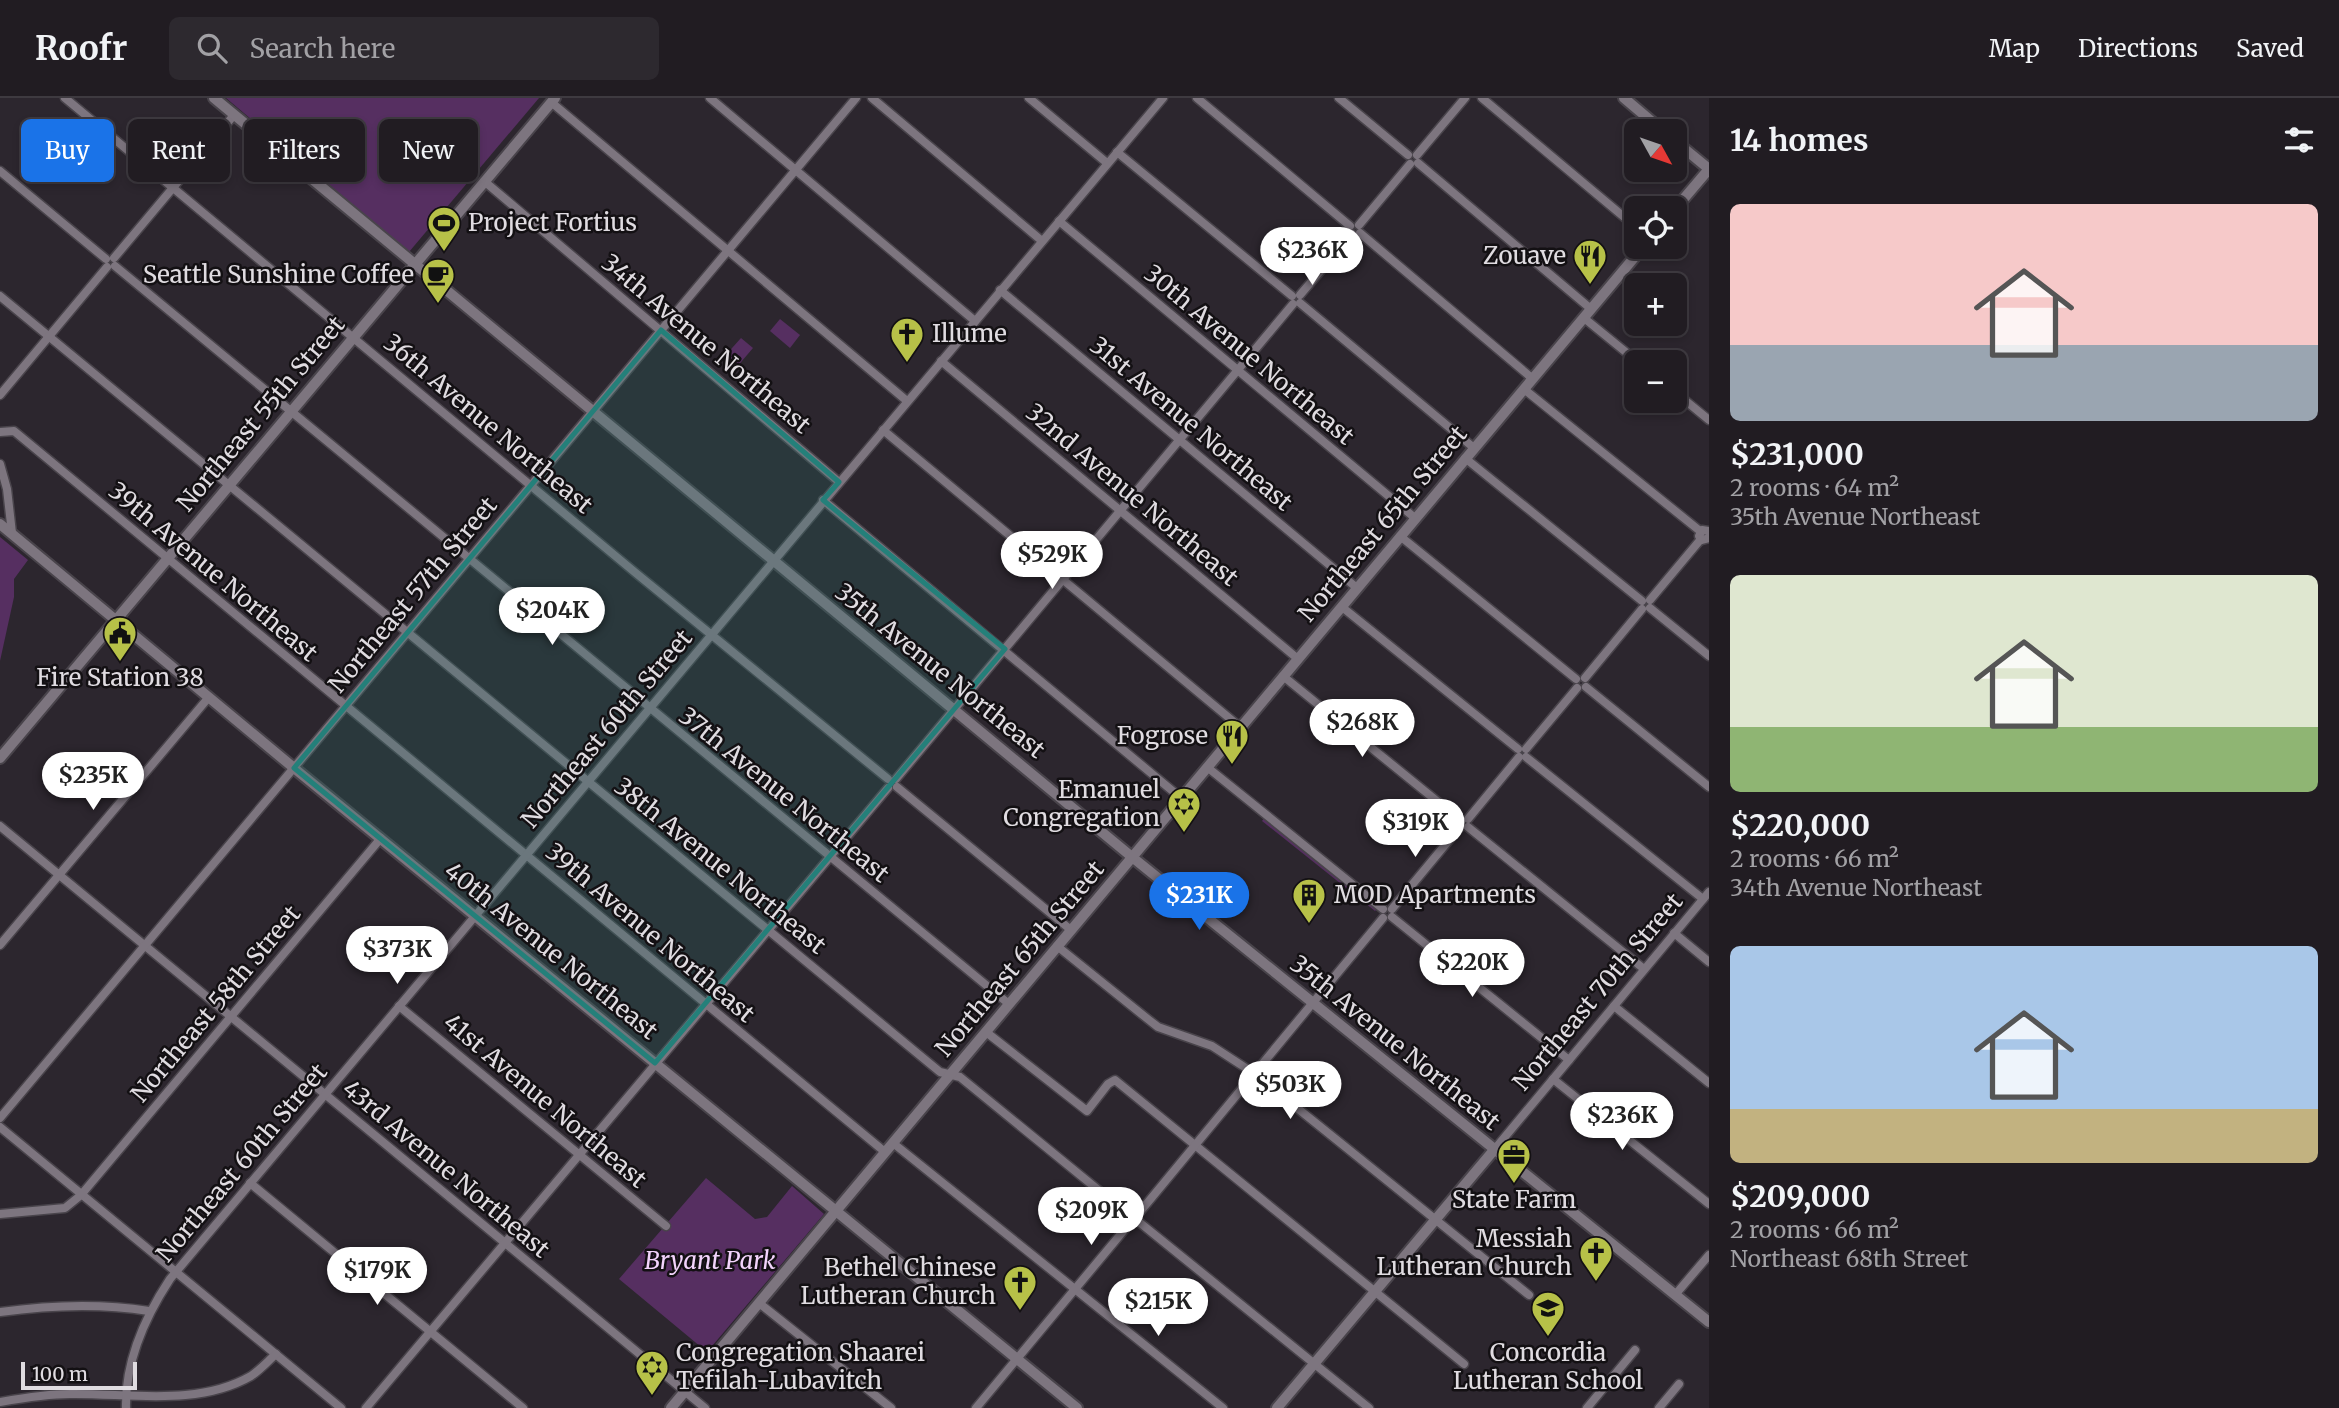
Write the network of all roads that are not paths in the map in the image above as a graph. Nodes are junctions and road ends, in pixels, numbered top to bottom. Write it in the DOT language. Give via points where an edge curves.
graph roads {
  1 [pos="65,98"];
  2 [pos="214,98"];
  3 [pos="710,98"];
  4 [pos="856,98"];
  5 [pos="872,98"];
  6 [pos="1029,98"];
  7 [pos="1163,98"];
  8 [pos="1197,98"];
  9 [pos="1339,98"];
  10 [pos="1465,98"];
  11 [pos="1482,98"];
  12 [pos="1624,98"];
  13 [pos="553,100"];
  14 [pos="234,115"];
  15 [pos="1649,119"];
  16 [pos="1687,151"];
  17 [pos="1117,152"];
  18 [pos="1413,160"];
  19 [pos="1107,163"];
  20 [pos="1709,169"];
  21 [pos="795,170"];
  22 [pos="0,171"];
  23 [pos="484,181"];
  24 [pos="172,189"];
  25 [pos="1686,196"];
  26 [pos="1624,217"];
  27 [pos="1059,221"];
  28 [pos="1355,229"];
  29 [pos="1042,241"];
  30 [pos="728,250"];
  31 [pos="1633,259"];
  32 [pos="111,262"];
  33 [pos="414,265"];
  34 [pos="1000,290"];
  35 [pos="0,296"];
  36 [pos="1296,299"];
  37 [pos="1587,313"];
  38 [pos="975,321"];
  39 [pos="661,330"];
  40 [pos="49,337"];
  41 [pos="353,337"];
  42 [pos="1626,350"];
  43 [pos="941,361"];
  44 [pos="1237,370"];
  45 [pos="1532,379"];
  46 [pos="1524,388"];
  47 [pos="0,395"];
  48 [pos="907,401"];
  49 [pos="1687,402"];
  50 [pos="594,410"];
  51 [pos="290,411"];
  52 [pos="1709,420"];
  53 [pos="883,430"];
  54 [pos="0,432"];
  55 [pos="1179,439"];
  56 [pos="1474,447"];
  57 [pos="1465,458"];
  58 [pos="0,464"];
  59 [pos="839,482"];
  60 [pos="229,484"];
  61 [pos="532,485"];
  62 [pos="823,500"];
  63 [pos="1120,510"];
  64 [pos="1415,518"];
  65 [pos="0,524"];
  66 [pos="12,533"];
  67 [pos="1707,535"];
  68 [pos="1400,536"];
  69 [pos="166,559"];
  70 [pos="470,559"];
  71 [pos="773,561"];
  72 [pos="1062,581"];
  73 [pos="1357,588"];
  74 [pos="1646,605"];
  75 [pos="1342,607"];
  76 [pos="115,619"];
  77 [pos="406,632"];
  78 [pos="711,635"];
  79 [pos="1005,649"];
  80 [pos="1709,656"];
  81 [pos="1298,659"];
  82 [pos="1283,676"];
  83 [pos="1581,683"];
  84 [pos="209,697"];
  85 [pos="345,707"];
  86 [pos="648,708"];
  87 [pos="955,710"];
  88 [pos="1240,727"];
  89 [pos="1522,753"];
  90 [pos="0,758"];
  91 [pos="1207,766"];
  92 [pos="294,768"];
  93 [pos="586,781"];
  94 [pos="892,783"];
  95 [pos="1709,786"];
  96 [pos="1181,798"];
  97 [pos="1464,823"];
  98 [pos="0,826"];
  99 [pos="381,838"];
  100 [pos="526,855"];
  101 [pos="829,857"];
  102 [pos="1132,857"];
  103 [pos="59,875"];
  104 [pos="1706,895"];
  105 [pos="1388,913"];
  106 [pos="475,915"];
  107 [pos="768,930"];
  108 [pos="1071,930"];
  109 [pos="1674,933"];
  110 [pos="0,946"];
  111 [pos="145,946"];
  112 [pos="1058,946"];
  113 [pos="1709,962"];
  114 [pos="1644,970"];
  115 [pos="706,1004"];
  116 [pos="1009,1004"];
  117 [pos="1313,1004"];
  118 [pos="399,1006"];
  119 [pos="1614,1006"];
  120 [pos="231,1017"];
  121 [pos="986,1032"];
  122 [pos="1569,1060"];
  123 [pos="655,1063"];
  124 [pos="1255,1074"];
  125 [pos="949,1075"];
  126 [pos="1553,1079"];
  127 [pos="1709,1083"];
  128 [pos="325,1095"];
  129 [pos="0,1118"];
  130 [pos="0,1127"];
  131 [pos="892,1143"];
  132 [pos="1195,1145"];
  133 [pos="1494,1150"];
  134 [pos="885,1153"];
  135 [pos="579,1154"];
  136 [pos="250,1183"];
  137 [pos="81,1195"];
  138 [pos="1709,1204"];
  139 [pos="835,1212"];
  140 [pos="0,1214"];
  141 [pos="1134,1218"];
  142 [pos="1435,1220"];
  143 [pos="666,1226"];
  144 [pos="505,1243"];
  145 [pos="1709,1255"];
  146 [pos="175,1272"];
  147 [pos="1074,1289"];
  148 [pos="1375,1292"];
  149 [pos="1529,1295"];
  150 [pos="1675,1295"];
  151 [pos="759,1303"];
  152 [pos="149,1311"];
  153 [pos="0,1312"];
  154 [pos="1709,1322"];
  155 [pos="430,1332"];
  156 [pos="1635,1350"];
  157 [pos="275,1354"];
  158 [pos="1016,1359"];
  159 [pos="1314,1364"];
  160 [pos="1464,1364"];
  161 [pos="1679,1384"];
  162 [pos="684,1392"];
  163 [pos="126,1395"];
  164 [pos="0,1402"];
  165 [pos="126,1408"];
  166 [pos="341,1408"];
  167 [pos="366,1408"];
  168 [pos="523,1408"];
  169 [pos="671,1408"];
  170 [pos="705,1408"];
  171 [pos="891,1408"];
  172 [pos="976,1408"];
  173 [pos="1077,1408"];
  174 [pos="1223,1408"];
  175 [pos="1277,1408"];
  176 [pos="1369,1408"];
  177 [pos="1587,1408"];
  178 [pos="1659,1408"];
  1 -- 24 [label="street, 36th Avenue Northeast"];
  2 -- 14 [label="main road, 35th Avenue Northeast"];
  3 -- 21 [label="street"];
  4 -- 21 [label="street, Northeast 57th Street"];
  5 -- 29 [label="street"];
  6 -- 19 [label="street"];
  7 -- 17 [label="street, Northeast 60th Street"];
  8 -- 28 [label="street"];
  9 -- 18 [label="street"];
  10 -- 18 [label="street"];
  11 -- 26 [label="street"];
  12 -- 15 [label="main road"];
  13 -- 23 [label="main road, Northeast 55th Street"];
  13 -- 30 [label="street"];
  14 -- 24 [label="street"];
  14 -- 33 [label="main road, 35th Avenue Northeast"];
  16 -- 20 [label="main road"];
  17 -- 19 [label="street, Northeast 60th Street"];
  17 -- 36 [label="street"];
  18 -- 28 [label="street"];
  18 -- 37 [label="street"];
  19 -- 27 [label="street, Northeast 60th Street"];
  20 -- 25 [label="main road"];
  21 -- 30 [label="street, Northeast 57th Street"];
  21 -- 38 [label="street"];
  22 -- 32 [label="street, 37th Avenue Northeast"];
  23 -- 33 [label="main road, Northeast 55th Street"];
  23 -- 39 [label="street, 34th Avenue Northeast"];
  24 -- 32 [label="street"];
  24 -- 41 [label="street, 36th Avenue Northeast"];
  27 -- 29 [label="street, Northeast 60th Street"];
  27 -- 44 [label="street, 30th Avenue Northeast"];
  28 -- 36 [label="street"];
  28 -- 45 [label="street"];
  29 -- 34 [label="street, Northeast 60th Street"];
  30 -- 39 [label="street, Northeast 57th Street"];
  30 -- 48 [label="street"];
  31 -- 37 [label="main road, Northeast 65th Street"];
  32 -- 40 [label="street"];
  32 -- 51 [label="street, 37th Avenue Northeast"];
  33 -- 41 [label="main road, Northeast 55th Street"];
  33 -- 50 [label="main road, 35th Avenue Northeast"];
  34 -- 38 [label="street, Northeast 60th Street"];
  34 -- 55 [label="street, 31st Avenue Northeast"];
  35 -- 40 [label="street, 38th Avenue Northeast"];
  36 -- 44 [label="street"];
  36 -- 56 [label="street"];
  37 -- 42 [label="street"];
  37 -- 45 [label="main road, Northeast 65th Street"];
  38 -- 43 [label="street, Northeast 60th Street"];
  39 -- 50 [label="street, Northeast 57th Street"];
  39 -- 59 [label="street, 34th Avenue Northeast"];
  40 -- 47 [label="street"];
  40 -- 60 [label="street, 38th Avenue Northeast"];
  41 -- 51 [label="main road, Northeast 55th Street"];
  41 -- 61 [label="street, 36th Avenue Northeast"];
  43 -- 48 [label="street, Northeast 60th Street"];
  43 -- 63 [label="street, 32nd Avenue Northeast"];
  44 -- 55 [label="street"];
  44 -- 64 [label="street, 30th Avenue Northeast"];
  45 -- 46 [label="main road, Northeast 65th Street"];
  46 -- 56 [label="main road, Northeast 65th Street"];
  46 -- 67 [label="street"];
  48 -- 53 [label="street, Northeast 60th Street"];
  49 -- 52 [label="street"];
  50 -- 61 [label="street, Northeast 57th Street"];
  50 -- 71 [label="main road, 35th Avenue Northeast"];
  51 -- 60 [label="main road, Northeast 55th Street"];
  51 -- 70 [label="street, 37th Avenue Northeast"];
  53 -- 59 [label="street, Northeast 60th Street"];
  53 -- 72 [label="street"];
  54 -- 69 [label="street, 39th Avenue Northeast" via="14,431"];
  55 -- 63 [label="street"];
  55 -- 73 [label="street, 31st Avenue Northeast"];
  56 -- 57 [label="main road, Northeast 65th Street"];
  57 -- 64 [label="main road, Northeast 65th Street"];
  57 -- 74 [label="street"];
  58 -- 66 [label="street"];
  59 -- 62 [label="street, Northeast 60th Street"];
  60 -- 69 [label="main road, Northeast 55th Street"];
  60 -- 77 [label="street, 38th Avenue Northeast"];
  61 -- 70 [label="street, Northeast 57th Street"];
  61 -- 78 [label="street, 36th Avenue Northeast"];
  62 -- 71 [label="street, Northeast 60th Street"];
  62 -- 79 [label="street"];
  63 -- 72 [label="street"];
  63 -- 81 [label="street, 32nd Avenue Northeast"];
  64 -- 68 [label="main road, Northeast 65th Street"];
  65 -- 66 [label="main road, 40th Avenue Northeast"];
  66 -- 76 [label="main road, 40th Avenue Northeast"];
  67 -- 74 [label="street"];
  68 -- 73 [label="main road, Northeast 65th Street"];
  68 -- 83 [label="street"];
  69 -- 76 [label="main road, Northeast 55th Street"];
  69 -- 85 [label="street, 39th Avenue Northeast"];
  70 -- 77 [label="street, Northeast 57th Street"];
  70 -- 86 [label="street, 37th Avenue Northeast"];
  71 -- 78 [label="street, Northeast 60th Street"];
  71 -- 87 [label="main road, 35th Avenue Northeast"];
  72 -- 79 [label="street"];
  72 -- 88 [label="street"];
  73 -- 75 [label="main road, Northeast 65th Street"];
  74 -- 80 [label="street"];
  74 -- 83 [label="street"];
  75 -- 81 [label="main road, Northeast 65th Street"];
  75 -- 89 [label="street"];
  76 -- 84 [label="main road, 40th Avenue Northeast"];
  76 -- 90 [label="main road, Northeast 55th Street"];
  77 -- 85 [label="street, Northeast 57th Street"];
  77 -- 93 [label="street, 38th Avenue Northeast"];
  78 -- 86 [label="street, Northeast 60th Street"];
  78 -- 94 [label="street, 36th Avenue Northeast"];
  79 -- 87 [label="street"];
  79 -- 96 [label="street"];
  81 -- 82 [label="main road, Northeast 65th Street"];
  82 -- 88 [label="main road, Northeast 65th Street"];
  82 -- 97 [label="street"];
  83 -- 89 [label="street"];
  83 -- 95 [label="street"];
  84 -- 92 [label="main road, 40th Avenue Northeast"];
  84 -- 103 [label="street"];
  85 -- 92 [label="street, Northeast 57th Street"];
  85 -- 100 [label="street, 39th Avenue Northeast"];
  86 -- 93 [label="street, Northeast 60th Street"];
  86 -- 101 [label="street, 37th Avenue Northeast"];
  87 -- 94 [label="street"];
  87 -- 102 [label="main road, 35th Avenue Northeast"];
  88 -- 91 [label="main road, Northeast 65th Street"];
  89 -- 97 [label="street"];
  89 -- 104 [label="street"];
  91 -- 96 [label="main road, Northeast 65th Street"];
  91 -- 105 [label="street"];
  92 -- 99 [label="main road, 40th Avenue Northeast"];
  92 -- 111 [label="street, Northeast 57th Street"];
  93 -- 100 [label="street, Northeast 60th Street"];
  93 -- 107 [label="street, 38th Avenue Northeast"];
  94 -- 101 [label="street"];
  94 -- 108 [label="street, 36th Avenue Northeast"];
  96 -- 102 [label="main road, Northeast 65th Street"];
  97 -- 105 [label="street"];
  97 -- 114 [label="street"];
  98 -- 103 [label="street, 43rd Avenue Northeast"];
  99 -- 106 [label="main road, 40th Avenue Northeast"];
  99 -- 120 [label="street, Northeast 58th Street"];
  100 -- 106 [label="street, Northeast 60th Street"];
  100 -- 115 [label="street, 39th Avenue Northeast"];
  101 -- 107 [label="street"];
  101 -- 116 [label="street, 37th Avenue Northeast"];
  102 -- 108 [label="main road, Northeast 65th Street"];
  102 -- 117 [label="main road, 35th Avenue Northeast"];
  103 -- 110 [label="street"];
  103 -- 111 [label="street, 43rd Avenue Northeast"];
  104 -- 109 [label="street, Northeast 70th Street"];
  105 -- 117 [label="street"];
  105 -- 122 [label="street"];
  106 -- 118 [label="street, Northeast 60th Street"];
  106 -- 123 [label="main road, 40th Avenue Northeast"];
  107 -- 115 [label="street"];
  107 -- 125 [label="street, 38th Avenue Northeast"];
  108 -- 112 [label="main road, Northeast 65th Street"];
  109 -- 113 [label="street"];
  109 -- 114 [label="street, Northeast 70th Street"];
  111 -- 120 [label="street, 43rd Avenue Northeast"];
  111 -- 129 [label="street, Northeast 57th Street"];
  112 -- 116 [label="main road, Northeast 65th Street"];
  112 -- 124 [label="street" via="1158,1027 1212,1046"];
  114 -- 119 [label="street, Northeast 70th Street"];
  115 -- 123 [label="street"];
  115 -- 134 [label="street, 39th Avenue Northeast"];
  116 -- 121 [label="main road, Northeast 65th Street"];
  117 -- 124 [label="street"];
  117 -- 133 [label="main road, 35th Avenue Northeast"];
  118 -- 128 [label="street, Northeast 60th Street"];
  118 -- 135 [label="street, 41st Avenue Northeast"];
  119 -- 122 [label="street, Northeast 70th Street"];
  119 -- 127 [label="street"];
  120 -- 128 [label="street, 43rd Avenue Northeast"];
  120 -- 137 [label="street, Northeast 58th Street"];
  121 -- 125 [label="main road, Northeast 65th Street"];
  121 -- 132 [label="street" via="1087,1111 1115,1080"];
  122 -- 126 [label="street, Northeast 70th Street"];
  123 -- 135 [label="street"];
  123 -- 139 [label="main road, 40th Avenue Northeast"];
  124 -- 132 [label="street"];
  124 -- 142 [label="street"];
  125 -- 131 [label="main road, Northeast 65th Street"];
  125 -- 141 [label="street, 38th Avenue Northeast" via="960,1077"];
  126 -- 133 [label="street, Northeast 70th Street"];
  126 -- 138 [label="street"];
  128 -- 136 [label="street, Northeast 60th Street"];
  128 -- 144 [label="street, 43rd Avenue Northeast"];
  130 -- 137 [label="street"];
  131 -- 134 [label="main road, Northeast 65th Street"];
  131 -- 147 [label="street"];
  132 -- 141 [label="street"];
  132 -- 148 [label="street"];
  133 -- 142 [label="main road, Northeast 70th Street"];
  133 -- 150 [label="main road, 35th Avenue Northeast"];
  134 -- 139 [label="main road, Northeast 65th Street"];
  135 -- 143 [label="street, 41st Avenue Northeast"];
  135 -- 144 [label="street"];
  136 -- 146 [label="street, Northeast 60th Street"];
  136 -- 155 [label="street"];
  137 -- 140 [label="street" via="65,1208"];
  137 -- 146 [label="street"];
  139 -- 151 [label="main road, Northeast 65th Street"];
  139 -- 158 [label="main road, 40th Avenue Northeast"];
  141 -- 147 [label="street"];
  141 -- 159 [label="street, 38th Avenue Northeast"];
  142 -- 148 [label="main road, Northeast 70th Street"];
  142 -- 149 [label="street"];
  144 -- 155 [label="street"];
  144 -- 162 [label="street, 43rd Avenue Northeast"];
  145 -- 150 [label="street"];
  146 -- 152 [label="street, Northeast 60th Street"];
  146 -- 157 [label="street"];
  147 -- 158 [label="street"];
  147 -- 174 [label="street"];
  148 -- 159 [label="main road, Northeast 70th Street"];
  148 -- 160 [label="street"];
  150 -- 154 [label="main road, 35th Avenue Northeast"];
  151 -- 162 [label="main road, Northeast 65th Street"];
  151 -- 171 [label="street"];
  152 -- 153 [label="street" via="87,1304"];
  152 -- 163 [label="street, Northeast 60th Street"];
  155 -- 167 [label="street"];
  155 -- 168 [label="street"];
  156 -- 177 [label="street"];
  157 -- 163 [label="street" via="255,1374 219,1389"];
  157 -- 166 [label="street"];
  158 -- 172 [label="street"];
  158 -- 173 [label="main road, 40th Avenue Northeast"];
  159 -- 175 [label="main road, Northeast 70th Street"];
  159 -- 176 [label="street, 38th Avenue Northeast"];
  161 -- 178 [label="street"];
  162 -- 169 [label="main road, Northeast 65th Street"];
  162 -- 170 [label="street, 43rd Avenue Northeast"];
  163 -- 164 [label="street" via="68,1394"];
  163 -- 165 [label="street, Northeast 60th Street"];
}
